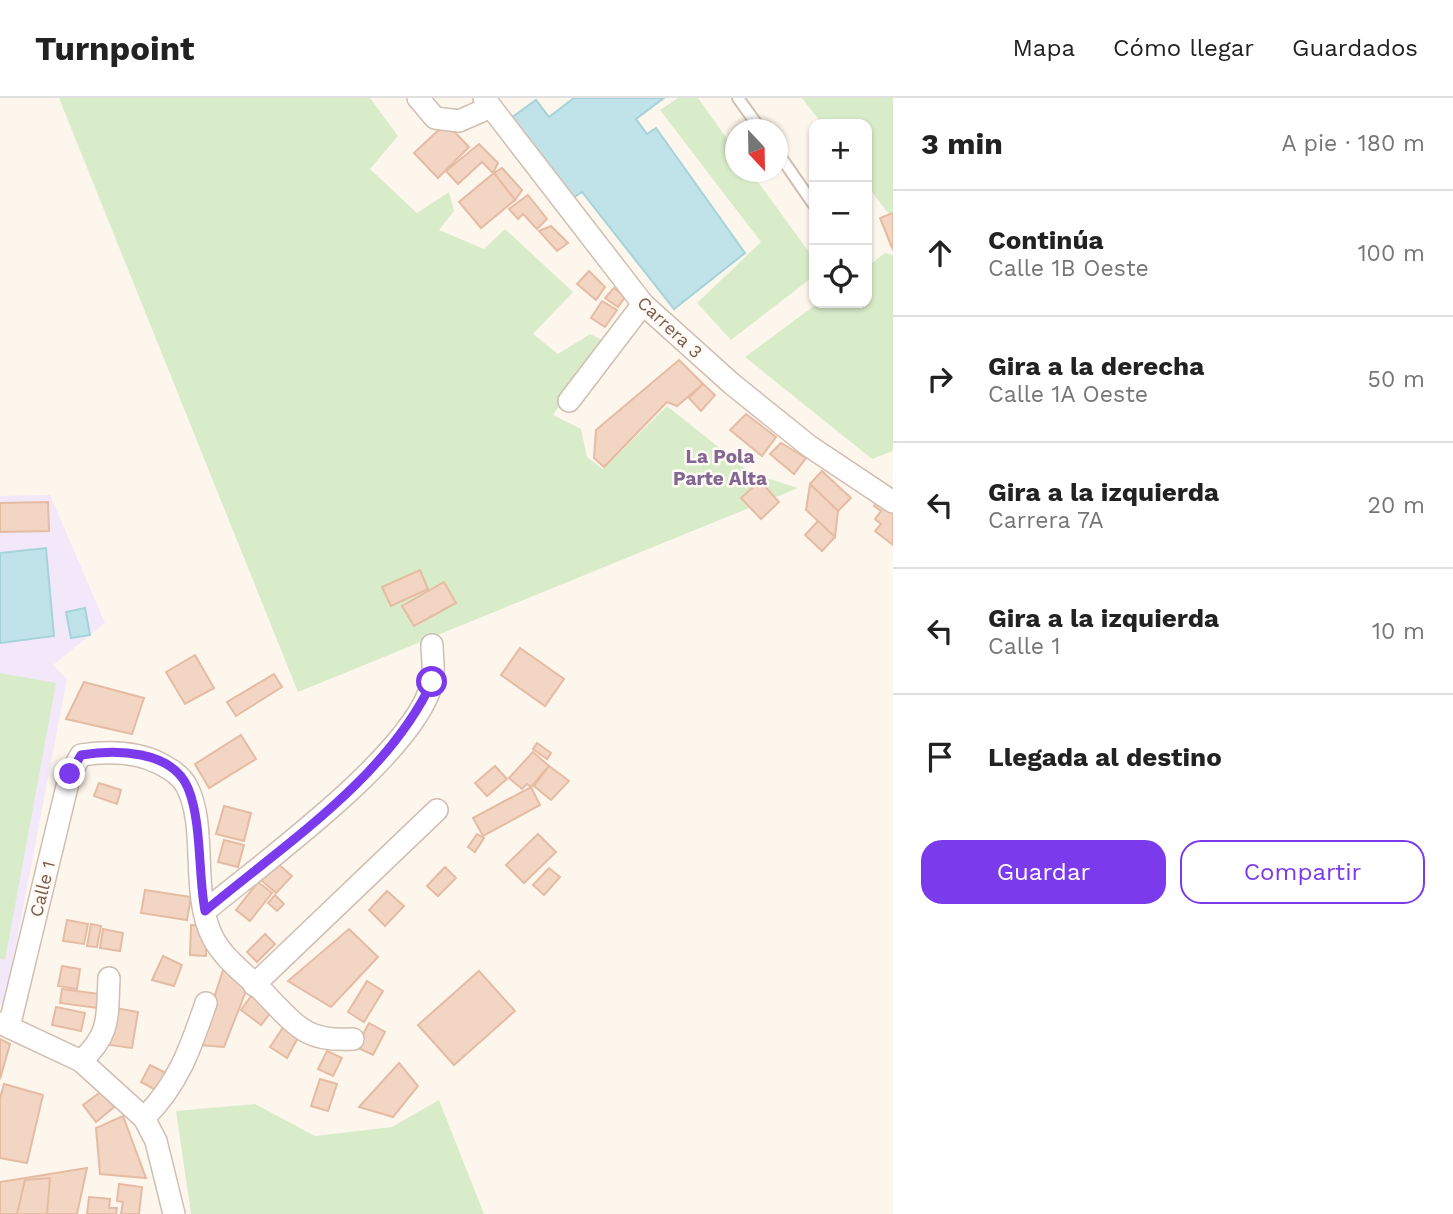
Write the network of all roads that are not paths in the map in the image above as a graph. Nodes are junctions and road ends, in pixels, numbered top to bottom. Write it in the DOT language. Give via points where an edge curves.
graph roads {
  1 [pos="418,98"];
  2 [pos="738,98"];
  3 [pos="487,103"];
  4 [pos="753,119"];
  5 [pos="788,167"];
  6 [pos="809,198"];
  7 [pos="643,304"];
  8 [pos="569,401"];
  9 [pos="893,502"];
  10 [pos="432,645"];
  11 [pos="437,810"];
  12 [pos="205,911"];
  13 [pos="109,978"];
  14 [pos="254,985"];
  15 [pos="206,1003"];
  16 [pos="5,1025"];
  17 [pos="353,1040"];
  18 [pos="81,1061"];
  19 [pos="144,1118"];
  20 [pos="173,1214"];
  1 -- 3 [label="street, Carrera 3" via="435,118 459,121"];
  2 -- 4 [label="lane"];
  3 -- 7 [label="street, Carrera 3"];
  5 -- 6 [label="lane"];
  7 -- 8 [label="street"];
  7 -- 9 [label="street, Carrera 3" via="809,446"];
  10 -- 12 [label="street" via="432,682 416,716 374,769"];
  11 -- 14 [label="street"];
  12 -- 14 [label="street" via="214,939"];
  12 -- 16 [label="street, Calle 1" via="194,817 187,787 174,770 144,755 102,751 81,755 70,774"];
  13 -- 18 [label="street" via="101,1043"];
  14 -- 17 [label="street" via="302,1029 324,1041"];
  15 -- 19 [label="street" via="184,1066 164,1098"];
  16 -- 18 [label="street"];
  18 -- 19 [label="street"];
  19 -- 20 [label="street" via="156,1141"];
}
